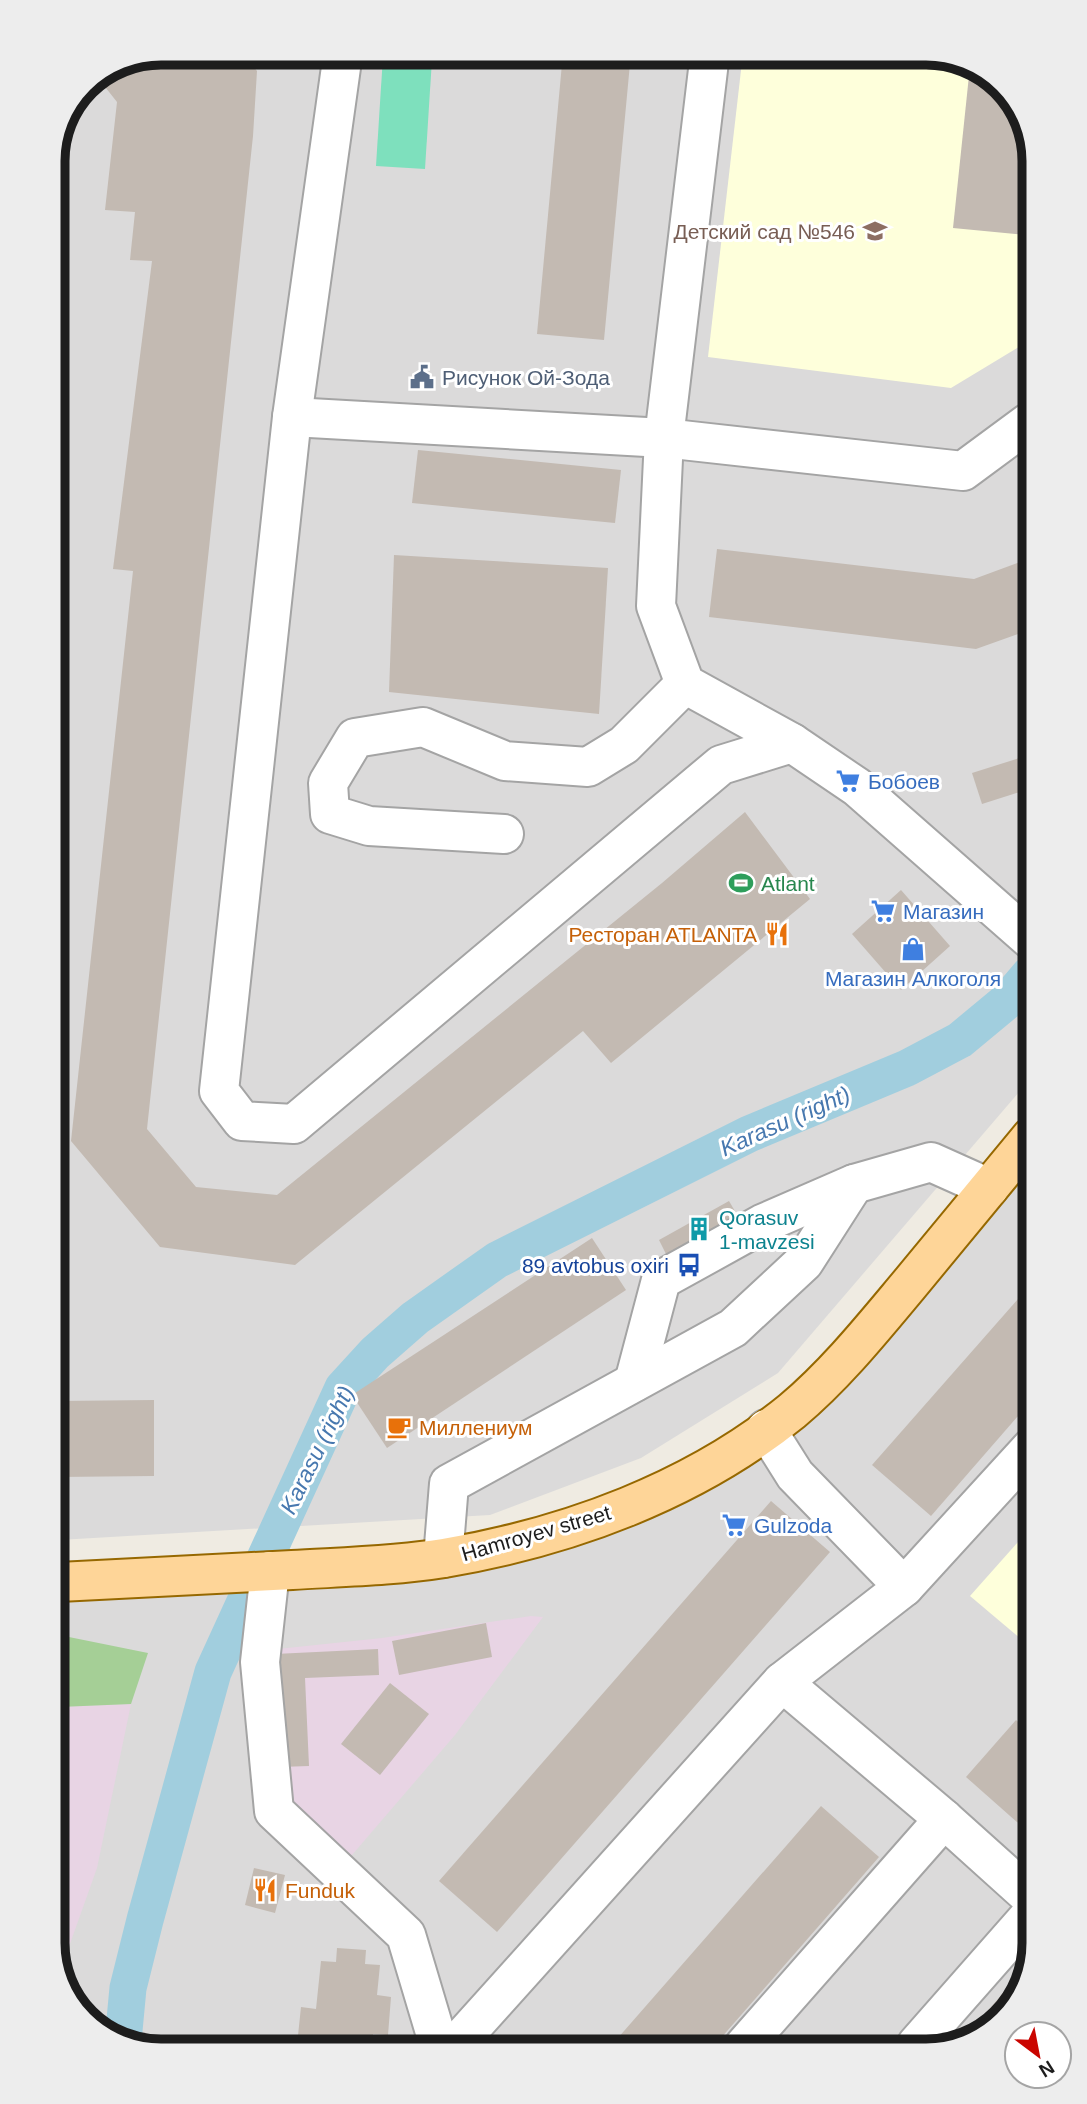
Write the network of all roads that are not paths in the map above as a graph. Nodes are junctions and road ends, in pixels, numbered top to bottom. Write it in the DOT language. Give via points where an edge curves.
graph roads {
  1 [pos="341,65"];
  2 [pos="709,65"];
  3 [pos="292,417"];
  4 [pos="1022,428"];
  5 [pos="664,438"];
  6 [pos="685,684"];
  7 [pos="792,743"];
  8 [pos="504,834"];
  9 [pos="1022,933"];
  10 [pos="1022,1148"];
  11 [pos="854,1184"];
  12 [pos="989,1188"];
  13 [pos="634,1382"];
  14 [pos="766,1429"];
  15 [pos="1022,1458"];
  16 [pos="443,1558"];
  17 [pos="270,1571"];
  18 [pos="65,1582"];
  19 [pos="904,1587"];
  20 [pos="782,1682"];
  21 [pos="944,1819"];
  22 [pos="1022,1889"];
  23 [pos="1022,1925"];
  24 [pos="437,2039"];
  25 [pos="461,2039"];
  26 [pos="750,2039"];
  27 [pos="921,2039"];
  1 -- 3 [label="lane"];
  2 -- 5 [label="lane"];
  3 -- 5 [label="lane"];
  3 -- 7 [label="lane" via="219,1091 242,1121 295,1124 721,765"];
  4 -- 5 [label="lane" via="964,471"];
  5 -- 6 [label="lane" via="656,606"];
  6 -- 7 [label="lane"];
  6 -- 8 [label="lane" via="624,745 588,767 505,761 422,727 355,738 328,783 330,814 369,826"];
  7 -- 9 [label="lane" via="857,787"];
  10 -- 12 [label="main road, Hamroyev street"];
  11 -- 12 [label="lane" via="932,1162"];
  11 -- 13 [label="lane" via="804,1262 743,1319"];
  11 -- 13 [label="lane" via="762,1224 661,1280"];
  12 -- 14 [label="main road, Hamroyev street" via="874,1327 792,1410"];
  13 -- 16 [label="lane" via="449,1484"];
  14 -- 16 [label="main road, Hamroyev street" via="704,1469 603,1517"];
  14 -- 19 [label="lane" via="795,1475"];
  15 -- 19 [label="lane"];
  16 -- 17 [label="main road, Hamroyev street"];
  17 -- 18 [label="main road, Hamroyev street"];
  17 -- 24 [label="lane" via="260,1662 274,1811 406,1935"];
  19 -- 20 [label="lane"];
  20 -- 21 [label="lane"];
  20 -- 25 [label="lane"];
  21 -- 22 [label="lane"];
  21 -- 26 [label="lane"];
  23 -- 27 [label="lane"];
}
